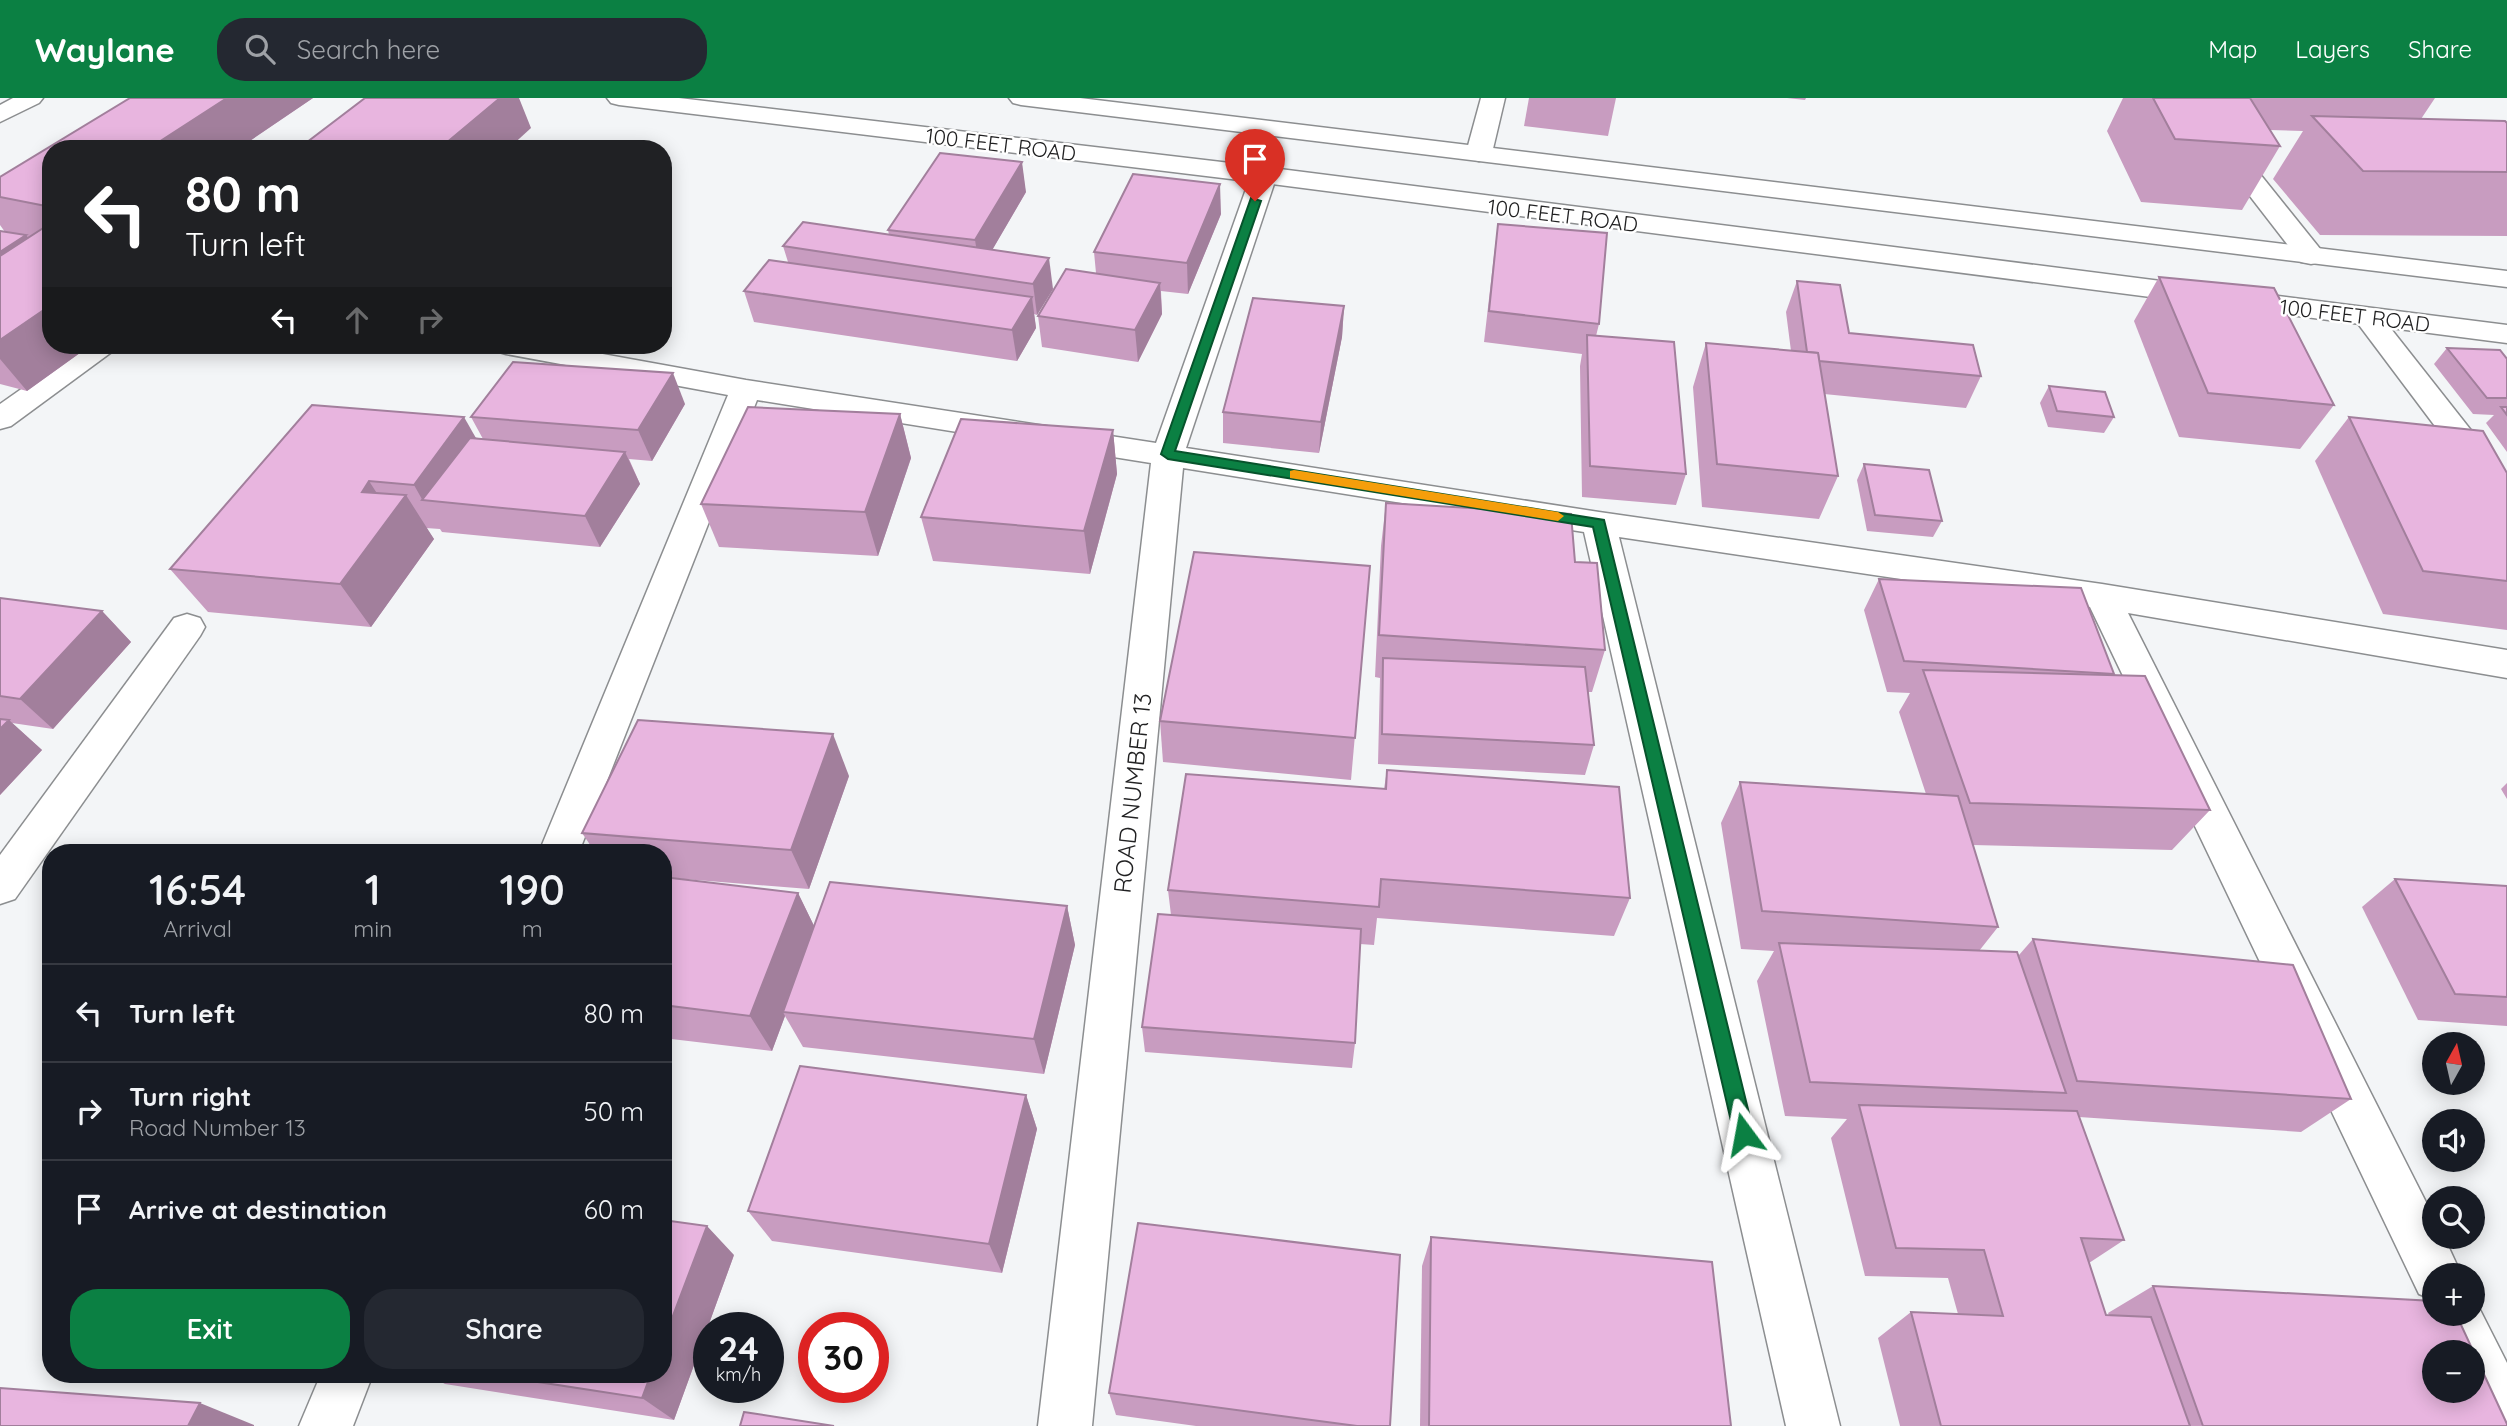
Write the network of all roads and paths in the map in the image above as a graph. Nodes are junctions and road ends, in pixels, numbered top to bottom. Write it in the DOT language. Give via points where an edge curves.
graph roads {
  1 [pos="31,98"];
  2 [pos="619,98"];
  3 [pos="1021,98"];
  4 [pos="1493,98"];
  5 [pos="2186,98"];
  6 [pos="0,115"];
  7 [pos="1479,153"];
  8 [pos="1264,175"];
  9 [pos="2311,256"];
  10 [pos="2507,279"];
  11 [pos="2367,317"];
  12 [pos="2507,334"];
  13 [pos="90,354"];
  14 [pos="555,354"];
  15 [pos="747,389"];
  16 [pos="0,419"];
  17 [pos="1168,454"];
  18 [pos="2507,498"];
  19 [pos="1599,523"];
  20 [pos="2102,596"];
  21 [pos="187,627"];
  22 [pos="2507,664"];
  23 [pos="562,844"];
  24 [pos="0,886"];
  25 [pos="2431,1263"];
  26 [pos="2462,1326"];
  27 [pos="344,1383"];
  28 [pos="2507,1419"];
  29 [pos="326,1426"];
  30 [pos="1065,1426"];
  31 [pos="1813,1426"];
  1 -- 6 [label="street"];
  2 -- 8 [label="street, 100 FEET ROAD"];
  3 -- 7 [label="street, 100 FEET ROAD"];
  4 -- 7 [label="street"];
  5 -- 9 [label="street"];
  7 -- 9 [label="street, 100 FEET ROAD"];
  8 -- 11 [label="street, 100 FEET ROAD"];
  8 -- 17 [label="street, ROAD NUMBER 13"];
  9 -- 10 [label="street, 100 FEET ROAD"];
  11 -- 12 [label="street, 100 FEET ROAD"];
  11 -- 18 [label="street"];
  13 -- 16 [label="street"];
  14 -- 15 [label="street"];
  15 -- 17 [label="street"];
  15 -- 23 [label="street"];
  17 -- 19 [label="street"];
  17 -- 30 [label="street, ROAD NUMBER 13"];
  19 -- 20 [label="street"];
  19 -- 31 [label="street"];
  20 -- 22 [label="street"];
  20 -- 25 [label="street"];
  21 -- 24 [label="street"];
  26 -- 28 [label="street"];
  27 -- 29 [label="street"];
}
